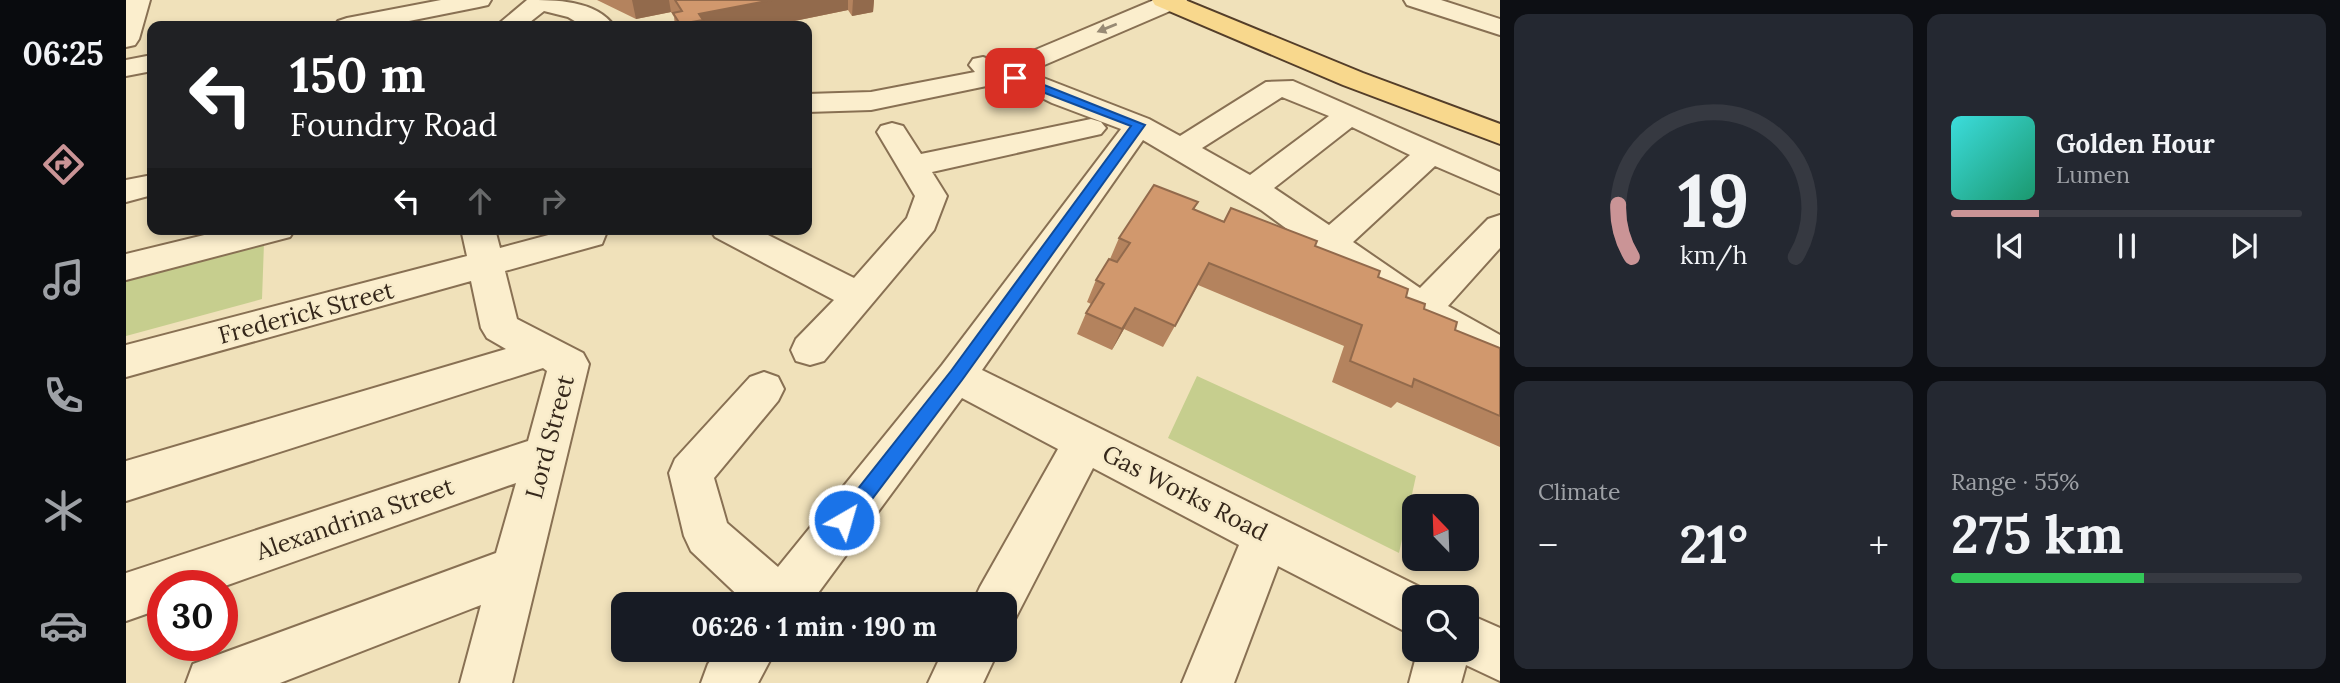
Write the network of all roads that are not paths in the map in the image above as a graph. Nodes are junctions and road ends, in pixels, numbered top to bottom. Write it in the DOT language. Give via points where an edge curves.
graph roads {
  1 [pos="1124,0"];
  2 [pos="1203,0"];
  3 [pos="1416,0"];
  4 [pos="478,1"];
  5 [pos="542,1"];
  6 [pos="1170,1"];
  7 [pos="133,3"];
  8 [pos="373,21"];
  9 [pos="516,21"];
  10 [pos="592,21"];
  11 [pos="1500,27"];
  12 [pos="126,39"];
  13 [pos="147,64"];
  14 [pos="126,68"];
  15 [pos="999,71"];
  16 [pos="1419,102"];
  17 [pos="812,103"];
  18 [pos="1349,115"];
  19 [pos="1139,125"];
  20 [pos="1091,128"];
  21 [pos="892,132"];
  22 [pos="1500,135"];
  23 [pos="1180,149"];
  24 [pos="1432,152"];
  25 [pos="913,166"];
  26 [pos="1500,184"];
  27 [pos="147,186"];
  28 [pos="1251,190"];
  29 [pos="126,191"];
  30 [pos="1500,227"];
  31 [pos="254,235"];
  32 [pos="590,235"];
  33 [pos="739,235"];
  34 [pos="1330,243"];
  35 [pos="482,247"];
  36 [pos="126,267"];
  37 [pos="859,297"];
  38 [pos="1423,309"];
  39 [pos="810,350"];
  40 [pos="546,352"];
  41 [pos="1500,354"];
  42 [pos="126,361"];
  43 [pos="957,376"];
  44 [pos="764,389"];
  45 [pos="1086,442"];
  46 [pos="545,454"];
  47 [pos="126,481"];
  48 [pos="1266,535"];
  49 [pos="516,569"];
  50 [pos="769,592"];
  51 [pos="790,592"];
  52 [pos="1004,592"];
  53 [pos="126,597"];
  54 [pos="1402,605"];
  55 [pos="1479,644"];
  56 [pos="1500,655"];
  57 [pos="741,662"];
  58 [pos="965,662"];
  59 [pos="1441,662"];
  60 [pos="212,683"];
  61 [pos="486,683"];
  62 [pos="727,683"];
  63 [pos="954,683"];
  64 [pos="1208,683"];
  65 [pos="1435,683"];
  1 -- 15 [label="street"];
  2 -- 16 [label="main road"];
  3 -- 11 [label="street"];
  4 -- 8 [label="street"];
  5 -- 9 [label="street"];
  5 -- 10 [label="street"];
  6 -- 15 [label="street, one-way"];
  6 -- 16 [label="main road"];
  7 -- 12 [label="street"];
  13 -- 14 [label="street"];
  15 -- 17 [label="street" via="871,101"];
  15 -- 19 [label="street"];
  16 -- 22 [label="main road"];
  18 -- 23 [label="street" via="1293,89 1276,88"];
  18 -- 24 [label="street"];
  18 -- 28 [label="street"];
  19 -- 23 [label="street"];
  19 -- 43 [label="street"];
  20 -- 25 [label="street" via="1059,148"];
  21 -- 25 [label="street"];
  23 -- 28 [label="street"];
  24 -- 26 [label="street"];
  24 -- 34 [label="street"];
  25 -- 37 [label="street" via="931,197 922,222"];
  27 -- 29 [label="street"];
  28 -- 34 [label="street"];
  30 -- 38 [label="street"];
  31 -- 36 [label="street"];
  32 -- 35 [label="street, Frederick Street"];
  33 -- 37 [label="street"];
  34 -- 38 [label="street"];
  35 -- 40 [label="street, Lord Street" via="500,328"];
  35 -- 42 [label="street, Frederick Street"];
  37 -- 39 [label="street"];
  38 -- 41 [label="street"];
  40 -- 46 [label="street, Lord Street" via="569,364"];
  40 -- 47 [label="street"];
  43 -- 45 [label="street, Gas Works Road"];
  43 -- 51 [label="street"];
  44 -- 50 [label="street" via="691,472 707,536"];
  45 -- 48 [label="street, Gas Works Road"];
  45 -- 52 [label="street"];
  46 -- 49 [label="street, Lord Street"];
  46 -- 53 [label="street, Alexandrina Street"];
  48 -- 54 [label="street, Gas Works Road"];
  48 -- 64 [label="street"];
  49 -- 60 [label="street"];
  49 -- 61 [label="street, Lord Street"];
  55 -- 56 [label="street"];
  57 -- 62 [label="street"];
  58 -- 63 [label="street"];
  59 -- 65 [label="street"];
}
